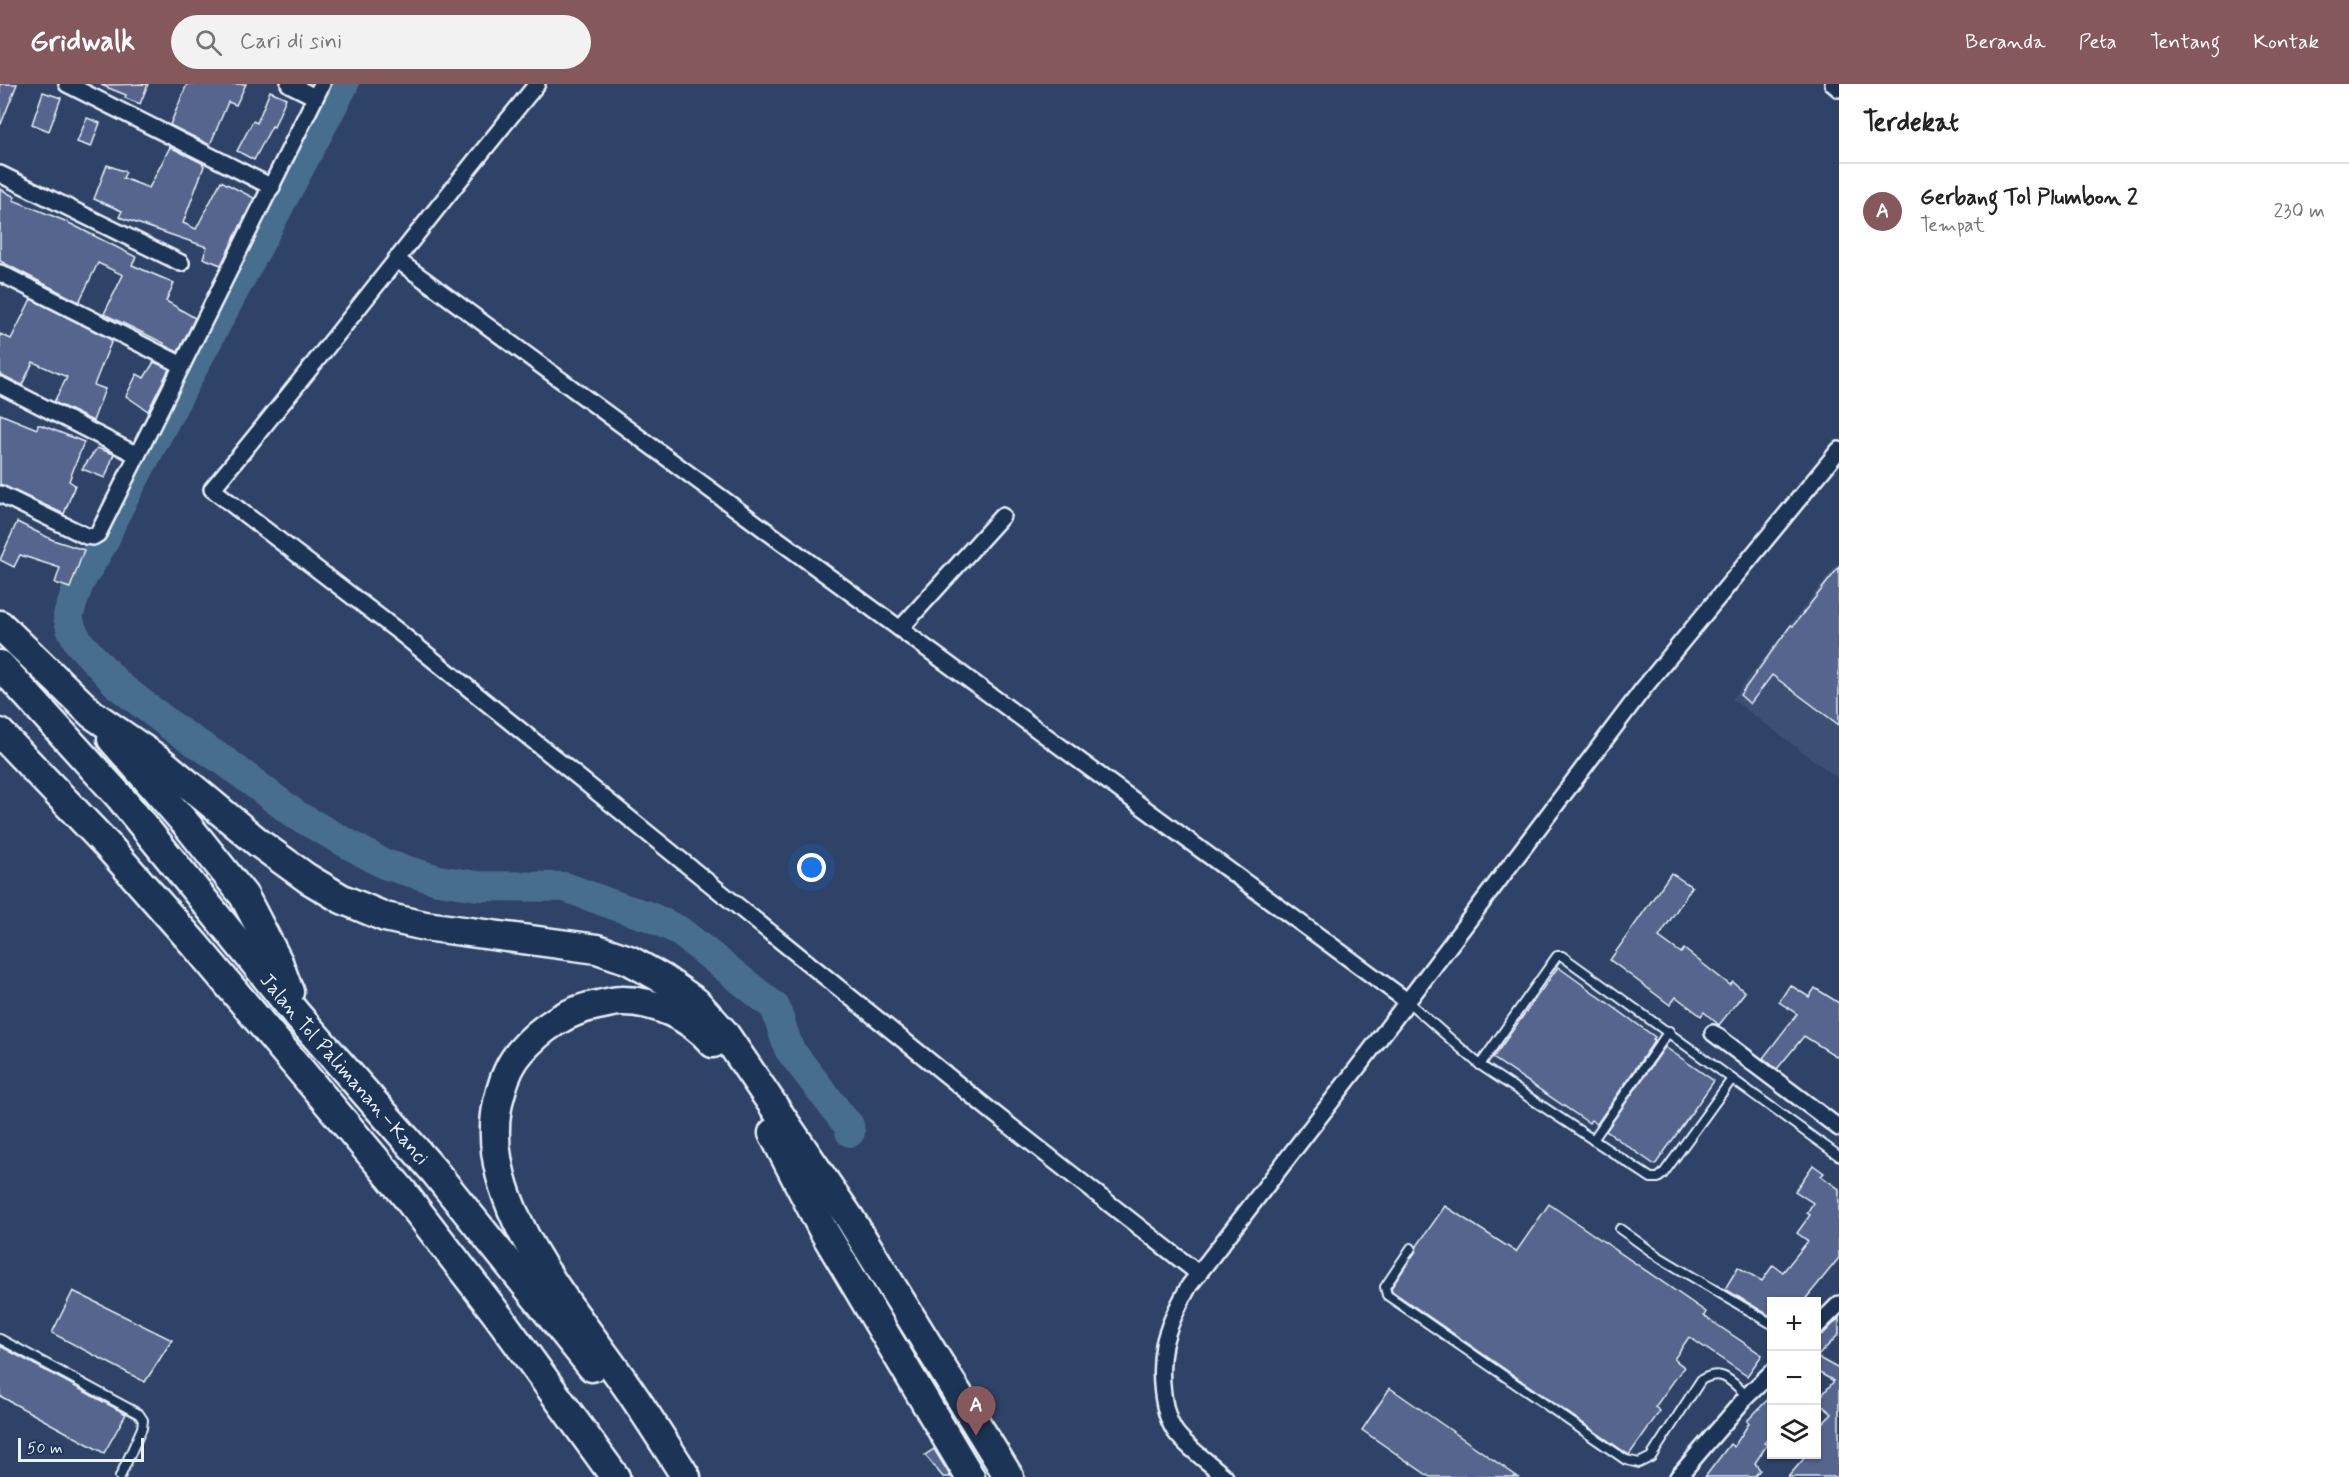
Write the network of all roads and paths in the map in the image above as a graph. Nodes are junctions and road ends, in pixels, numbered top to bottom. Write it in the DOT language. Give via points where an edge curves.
graph roads {
  1 [pos="67,84"];
  2 [pos="289,84"];
  3 [pos="537,84"];
  4 [pos="1833,84"];
  5 [pos="1839,89"];
  6 [pos="319,91"];
  7 [pos="0,174"];
  8 [pos="272,187"];
  9 [pos="396,259"];
  10 [pos="181,263"];
  11 [pos="0,273"];
  12 [pos="182,365"];
  13 [pos="0,385"];
  14 [pos="1839,450"];
  15 [pos="137,454"];
  16 [pos="0,494"];
  17 [pos="1002,516"];
  18 [pos="0,625"];
  19 [pos="900,629"];
  20 [pos="0,665"];
  21 [pos="92,714"];
  22 [pos="0,733"];
  23 [pos="1407,1001"];
  24 [pos="297,1015"];
  25 [pos="1669,1031"];
  26 [pos="1713,1033"];
  27 [pos="1480,1065"];
  28 [pos="1732,1078"];
  29 [pos="1839,1128"];
  30 [pos="1593,1140"];
  31 [pos="1839,1156"];
  32 [pos="1620,1229"];
  33 [pos="1411,1248"];
  34 [pos="1199,1274"];
  35 [pos="1838,1308"];
  36 [pos="1767,1321"];
  37 [pos="1821,1323"];
  38 [pos="0,1339"];
  39 [pos="1767,1377"];
  40 [pos="1747,1396"];
  41 [pos="120,1477"];
  42 [pos="615,1477"];
  43 [pos="685,1477"];
  44 [pos="970,1477"];
  45 [pos="1009,1477"];
  46 [pos="1225,1477"];
  47 [pos="1678,1477"];
  1 -- 8 [label="street"];
  2 -- 6 [label="street"];
  3 -- 9 [label="street"];
  4 -- 5 [label="street"];
  6 -- 8 [label="street"];
  7 -- 10 [label="street"];
  8 -- 12 [label="street"];
  9 -- 19 [label="street"];
  9 -- 34 [label="street" via="212,489 399,632 991,1111"];
  11 -- 12 [label="street"];
  12 -- 15 [label="street"];
  13 -- 15 [label="street"];
  14 -- 23 [label="street" via="1643,689"];
  15 -- 16 [label="street" via="98,534 93,537"];
  17 -- 19 [label="street"];
  18 -- 21 [label="highway"];
  19 -- 23 [label="street"];
  20 -- 24 [label="highway, Jalan Tol Palimanan–Kanci" via="120,796"];
  21 -- 24 [label="highway" via="244,896 278,962"];
  21 -- 45 [label="highway" via="159,760 260,844 342,899 385,917 425,926 597,949 629,960 696,1002 724,1033 849,1217"];
  22 -- 42 [label="highway, Jalan Tol Palimanan–Kanci" via="123,863 402,1191"];
  23 -- 27 [label="lane"];
  23 -- 34 [label="street"];
  24 -- 43 [label="highway, Jalan Tol Palimanan–Kanci" via="434,1171 636,1422"];
  25 -- 27 [label="lane" via="1568,958 1557,956"];
  25 -- 28 [label="lane"];
  25 -- 30 [label="lane"];
  26 -- 29 [label="street"];
  27 -- 30 [label="lane"];
  28 -- 30 [label="lane" via="1658,1178 1642,1173"];
  28 -- 31 [label="lane"];
  32 -- 36 [label="lane" via="1659,1257"];
  33 -- 40 [label="lane" via="1385,1287 1387,1296 1626,1460 1639,1463 1651,1457 1701,1380 1711,1374 1724,1376"];
  34 -- 46 [label="street" via="1177,1308 1164,1345 1165,1409 1177,1434"];
  35 -- 37 [label="street"];
  38 -- 41 [label="lane" via="139,1414 142,1428"];
  39 -- 40 [label="street"];
  40 -- 47 [label="street"];
  43 -- 44 [label="highway" via="641,1406 529,1245 505,1192 495,1150 496,1105 515,1058 531,1039 569,1014 620,1001 678,1015 708,1037 736,1070 822,1228"];
}
